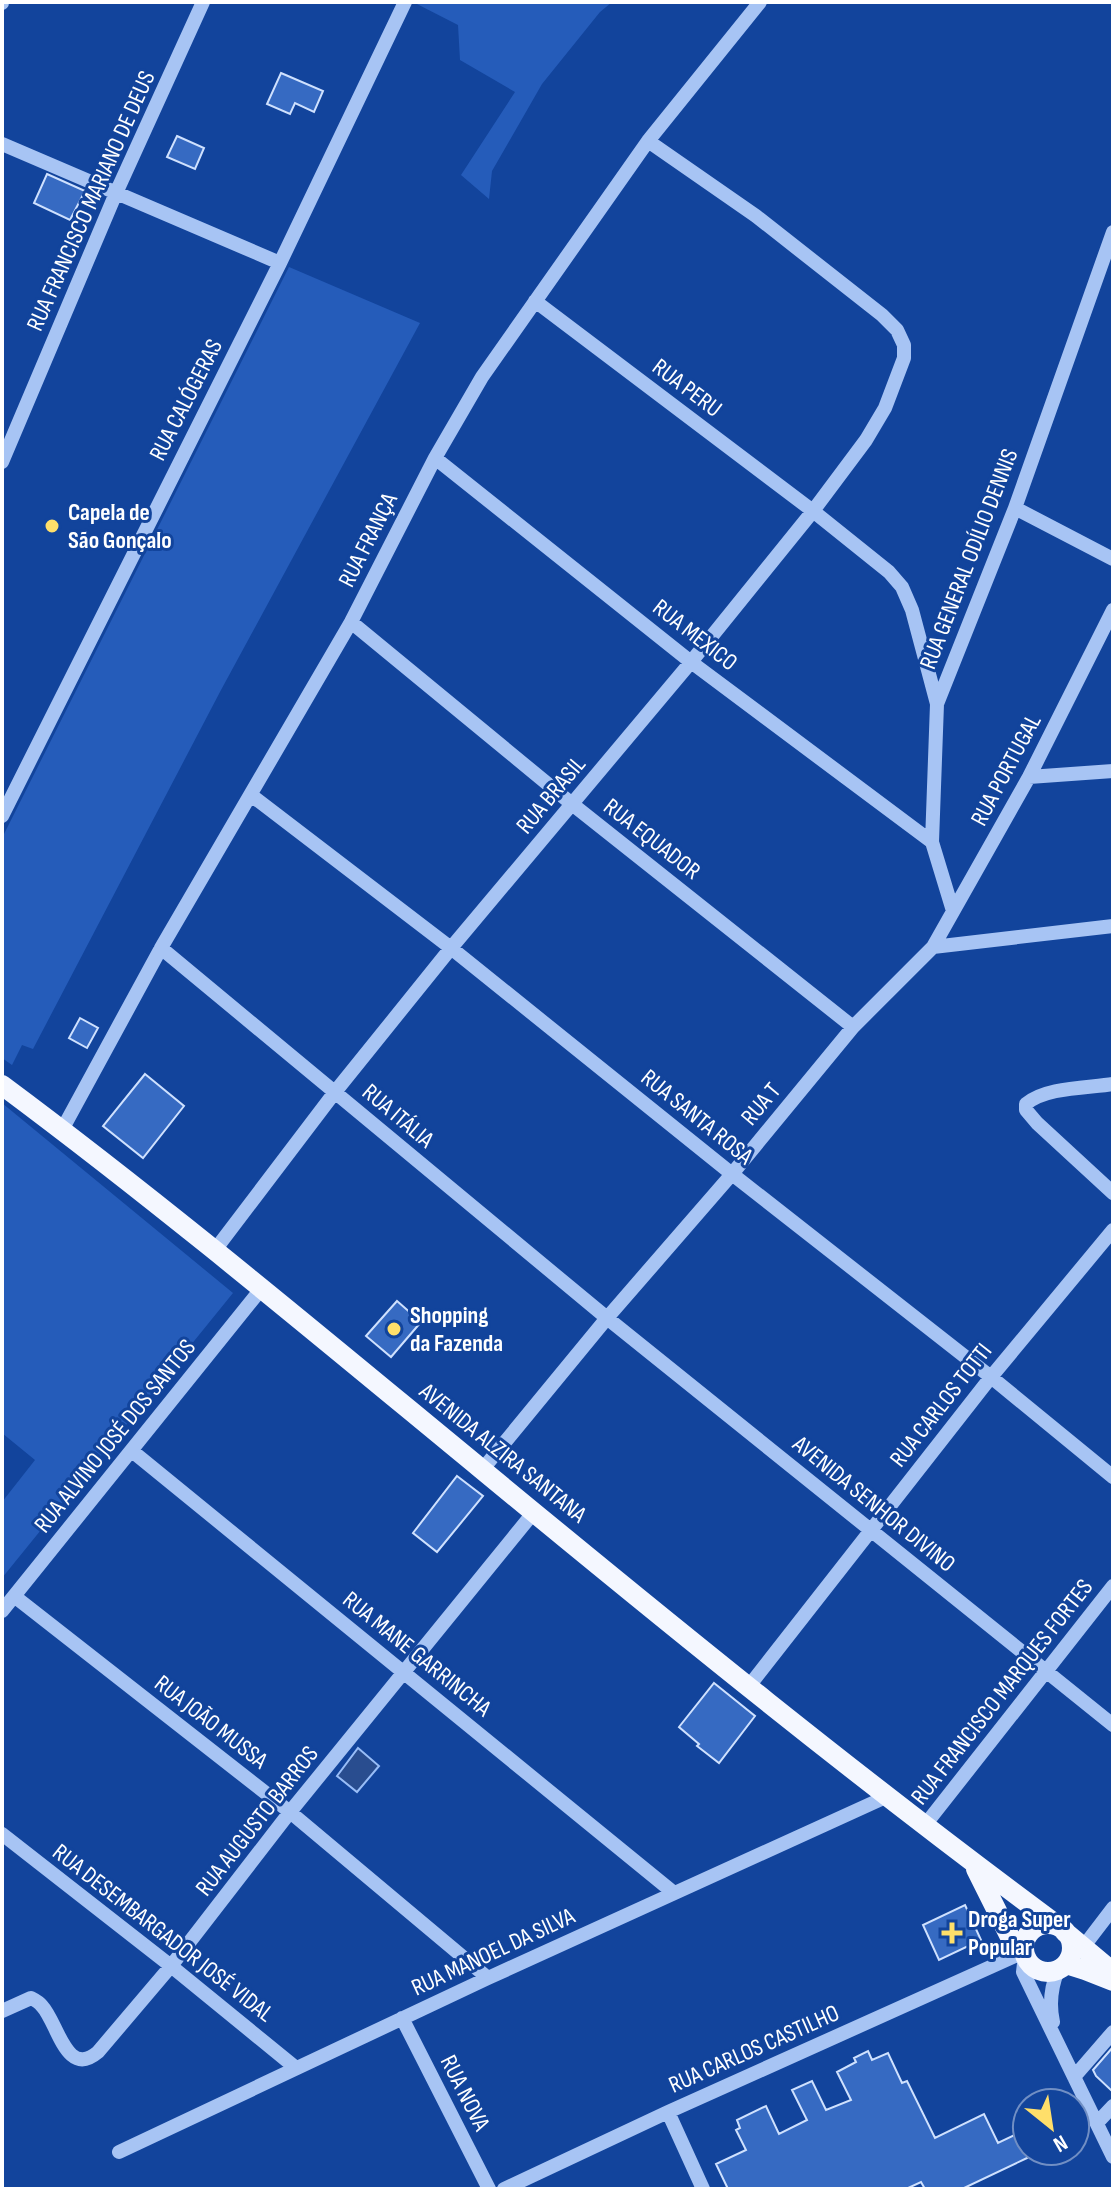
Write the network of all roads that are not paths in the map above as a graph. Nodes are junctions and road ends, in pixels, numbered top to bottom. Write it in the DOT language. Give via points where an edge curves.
graph roads {
  1 [pos="203,2"];
  2 [pos="405,2"];
  3 [pos="760,2"];
  4 [pos="648,141"];
  5 [pos="2,144"];
  6 [pos="116,193"];
  7 [pos="1113,232"];
  8 [pos="280,263"];
  9 [pos="1099,268"];
  10 [pos="1113,276"];
  11 [pos="535,301"];
  12 [pos="435,458"];
  13 [pos="2,462"];
  14 [pos="1015,508"];
  15 [pos="813,511"];
  16 [pos="1113,559"];
  17 [pos="1113,610"];
  18 [pos="351,622"];
  19 [pos="691,662"];
  20 [pos="937,704"];
  21 [pos="1113,771"];
  22 [pos="1029,777"];
  23 [pos="251,795"];
  24 [pos="572,804"];
  25 [pos="2,816"];
  26 [pos="932,842"];
  27 [pos="953,911"];
  28 [pos="1113,926"];
  29 [pos="933,947"];
  30 [pos="161,948"];
  31 [pos="451,948"];
  32 [pos="853,1027"];
  33 [pos="1113,1084"];
  34 [pos="2,1085"];
  35 [pos="335,1092"];
  36 [pos="62,1130"];
  37 [pos="732,1174"];
  38 [pos="1113,1193"];
  39 [pos="1113,1230"];
  40 [pos="215,1250"];
  41 [pos="262,1288"];
  42 [pos="607,1318"];
  43 [pos="991,1377"];
  44 [pos="132,1451"];
  45 [pos="482,1470"];
  46 [pos="1113,1477"];
  47 [pos="534,1512"];
  48 [pos="872,1530"];
  49 [pos="1113,1586"];
  50 [pos="14,1596"];
  51 [pos="2,1611"];
  52 [pos="403,1671"];
  53 [pos="1046,1672"];
  54 [pos="749,1686"];
  55 [pos="1113,1725"];
  56 [pos="888,1796"];
  57 [pos="290,1812"];
  58 [pos="925,1825"];
  59 [pos="2,1834"];
  60 [pos="972,1862"];
  61 [pos="674,1893"];
  62 [pos="1113,1908"];
  63 [pos="1063,1930"];
  64 [pos="1084,1946"];
  65 [pos="1024,1953"];
  66 [pos="171,1966"];
  67 [pos="1062,1967"];
  68 [pos="1113,1972"];
  69 [pos="488,1978"];
  70 [pos="1113,1981"];
  71 [pos="2,2011"];
  72 [pos="402,2018"];
  73 [pos="1113,2032"];
  74 [pos="1058,2042"];
  75 [pos="296,2068"];
  76 [pos="1074,2077"];
  77 [pos="1113,2106"];
  78 [pos="668,2112"];
  79 [pos="1097,2123"];
  80 [pos="119,2152"];
  81 [pos="1113,2157"];
  82 [pos="489,2189"];
  83 [pos="504,2189"];
  84 [pos="703,2189"];
  1 -- 6 [label="street, RUA FRANCISCO MARIANO DE DEUS"];
  2 -- 8 [label="street, RUA CALÓGERAS"];
  3 -- 4 [label="street, RUA FRANÇA"];
  4 -- 11 [label="street, RUA FRANÇA"];
  4 -- 15 [label="street, RUA BRASIL" via="756,216 882,315 904,345 885,408"];
  5 -- 6 [label="street"];
  6 -- 8 [label="street"];
  6 -- 13 [label="street, RUA FRANCISCO MARIANO DE DEUS"];
  7 -- 9 [label="street, RUA GENERAL ODÍLIO DENNIS"];
  8 -- 25 [label="street, RUA CALÓGERAS"];
  9 -- 10 [label="street"];
  9 -- 14 [label="street, RUA GENERAL ODÍLIO DENNIS"];
  11 -- 12 [label="street, RUA FRANÇA"];
  11 -- 15 [label="street, RUA PERU"];
  12 -- 18 [label="street, RUA FRANÇA"];
  12 -- 19 [label="street, RUA MEXICO"];
  14 -- 16 [label="street"];
  14 -- 20 [label="street, RUA GENERAL ODÍLIO DENNIS"];
  15 -- 19 [label="street, RUA BRASIL"];
  15 -- 20 [label="street, RUA PERU" via="902,587"];
  17 -- 22 [label="street, RUA PORTUGAL"];
  18 -- 23 [label="street, RUA FRANÇA"];
  18 -- 24 [label="street, RUA EQUADOR"];
  19 -- 24 [label="street, RUA BRASIL"];
  19 -- 26 [label="street, RUA MEXICO"];
  20 -- 26 [label="street, RUA GENERAL ODÍLIO DENNIS"];
  21 -- 22 [label="street"];
  22 -- 27 [label="street, RUA PORTUGAL"];
  23 -- 30 [label="street, RUA FRANÇA"];
  23 -- 31 [label="street, RUA SANTA ROSA"];
  24 -- 31 [label="street, RUA BRASIL"];
  24 -- 32 [label="street, RUA EQUADOR"];
  26 -- 27 [label="street, RUA GENERAL ODÍLIO DENNIS"];
  27 -- 29 [label="street, RUA PORTUGAL"];
  28 -- 29 [label="street"];
  29 -- 32 [label="street, RUA T"];
  30 -- 35 [label="street, RUA ITÁLIA"];
  30 -- 36 [label="street, RUA FRANÇA"];
  31 -- 35 [label="street, RUA BRASIL"];
  31 -- 37 [label="street, RUA SANTA ROSA"];
  32 -- 37 [label="street, RUA T"];
  33 -- 38 [label="street" via="1046,1093 1026,1104 1037,1123"];
  34 -- 36 [label="main road, AVENIDA ALZIRA SANTANA"];
  35 -- 40 [label="street, RUA BRASIL"];
  35 -- 42 [label="street, RUA ITÁLIA"];
  36 -- 40 [label="main road, AVENIDA ALZIRA SANTANA"];
  37 -- 42 [label="street, RUA T"];
  37 -- 43 [label="street, RUA SANTA ROSA"];
  39 -- 43 [label="street, RUA CARLOS TOTTI"];
  40 -- 41 [label="main road, AVENIDA ALZIRA SANTANA"];
  41 -- 44 [label="street, RUA ALVINO JOSÉ DOS SANTOS"];
  41 -- 45 [label="main road, AVENIDA ALZIRA SANTANA"];
  42 -- 45 [label="street, RUA T"];
  42 -- 48 [label="street, AVENIDA SENHOR DIVINO"];
  43 -- 46 [label="street, RUA SANTA ROSA"];
  43 -- 48 [label="street, RUA CARLOS TOTTI"];
  44 -- 50 [label="street, RUA ALVINO JOSÉ DOS SANTOS"];
  44 -- 52 [label="street, RUA MANE GARRINCHA"];
  45 -- 47 [label="main road, AVENIDA ALZIRA SANTANA"];
  47 -- 52 [label="street, RUA AUGUSTO BARROS"];
  47 -- 54 [label="main road, AVENIDA ALZIRA SANTANA"];
  48 -- 53 [label="street, AVENIDA SENHOR DIVINO"];
  48 -- 54 [label="street, RUA CARLOS TOTTI"];
  49 -- 53 [label="street, RUA FRANCISCO MARQUES FORTES"];
  50 -- 51 [label="street, RUA ALVINO JOSÉ DOS SANTOS"];
  50 -- 57 [label="street, RUA JOÃO MUSSA"];
  52 -- 57 [label="street, RUA AUGUSTO BARROS"];
  52 -- 61 [label="street, RUA MANE GARRINCHA"];
  53 -- 55 [label="street, AVENIDA SENHOR DIVINO"];
  53 -- 58 [label="street, RUA FRANCISCO MARQUES FORTES"];
  54 -- 56 [label="main road, AVENIDA ALZIRA SANTANA"];
  56 -- 58 [label="main road, AVENIDA ALZIRA SANTANA"];
  56 -- 61 [label="street, RUA MANOEL DA SILVA"];
  57 -- 66 [label="street, RUA AUGUSTO BARROS"];
  57 -- 69 [label="street, RUA JOÃO MUSSA"];
  58 -- 60 [label="main road, AVENIDA ALZIRA SANTANA"];
  59 -- 66 [label="street, RUA DESEMBARGADOR JOSÉ VIDAL"];
  60 -- 63 [label="main road, AVENIDA ALZIRA SANTANA"];
  60 -- 65 [label="main road, AVENIDA ALZIRA SANTANA" via="1013,1943"];
  61 -- 69 [label="street, RUA MANOEL DA SILVA"];
  62 -- 64 [label="street"];
  63 -- 64 [label="main road, AVENIDA ALZIRA SANTANA"];
  63 -- 65 [label="main road" via="1044,1924 1033,1929"];
  63 -- 67 [label="main road" via="1072,1946"];
  64 -- 68 [label="main road, AVENIDA ALZIRA SANTANA"];
  65 -- 67 [label="main road" via="1038,1969"];
  65 -- 74 [label="street" via="1023,1972"];
  65 -- 78 [label="street, RUA CARLOS CASTILHO"];
  66 -- 71 [label="street, RUA AUGUSTO BARROS" via="90,2058 74,2058 42,2006 31,1998"];
  66 -- 75 [label="street, RUA DESEMBARGADOR JOSÉ VIDAL"];
  67 -- 70 [label="main road"];
  67 -- 74 [label="street" via="1053,1982 1050,2008"];
  69 -- 72 [label="street, RUA MANOEL DA SILVA"];
  72 -- 75 [label="street, RUA MANOEL DA SILVA"];
  72 -- 82 [label="street, RUA NOVA"];
  73 -- 76 [label="street"];
  74 -- 76 [label="street"];
  75 -- 80 [label="street, RUA MANOEL DA SILVA"];
  76 -- 79 [label="street"];
  77 -- 79 [label="street"];
  78 -- 83 [label="street, RUA CARLOS CASTILHO"];
  78 -- 84 [label="street"];
  79 -- 81 [label="street"];
}
